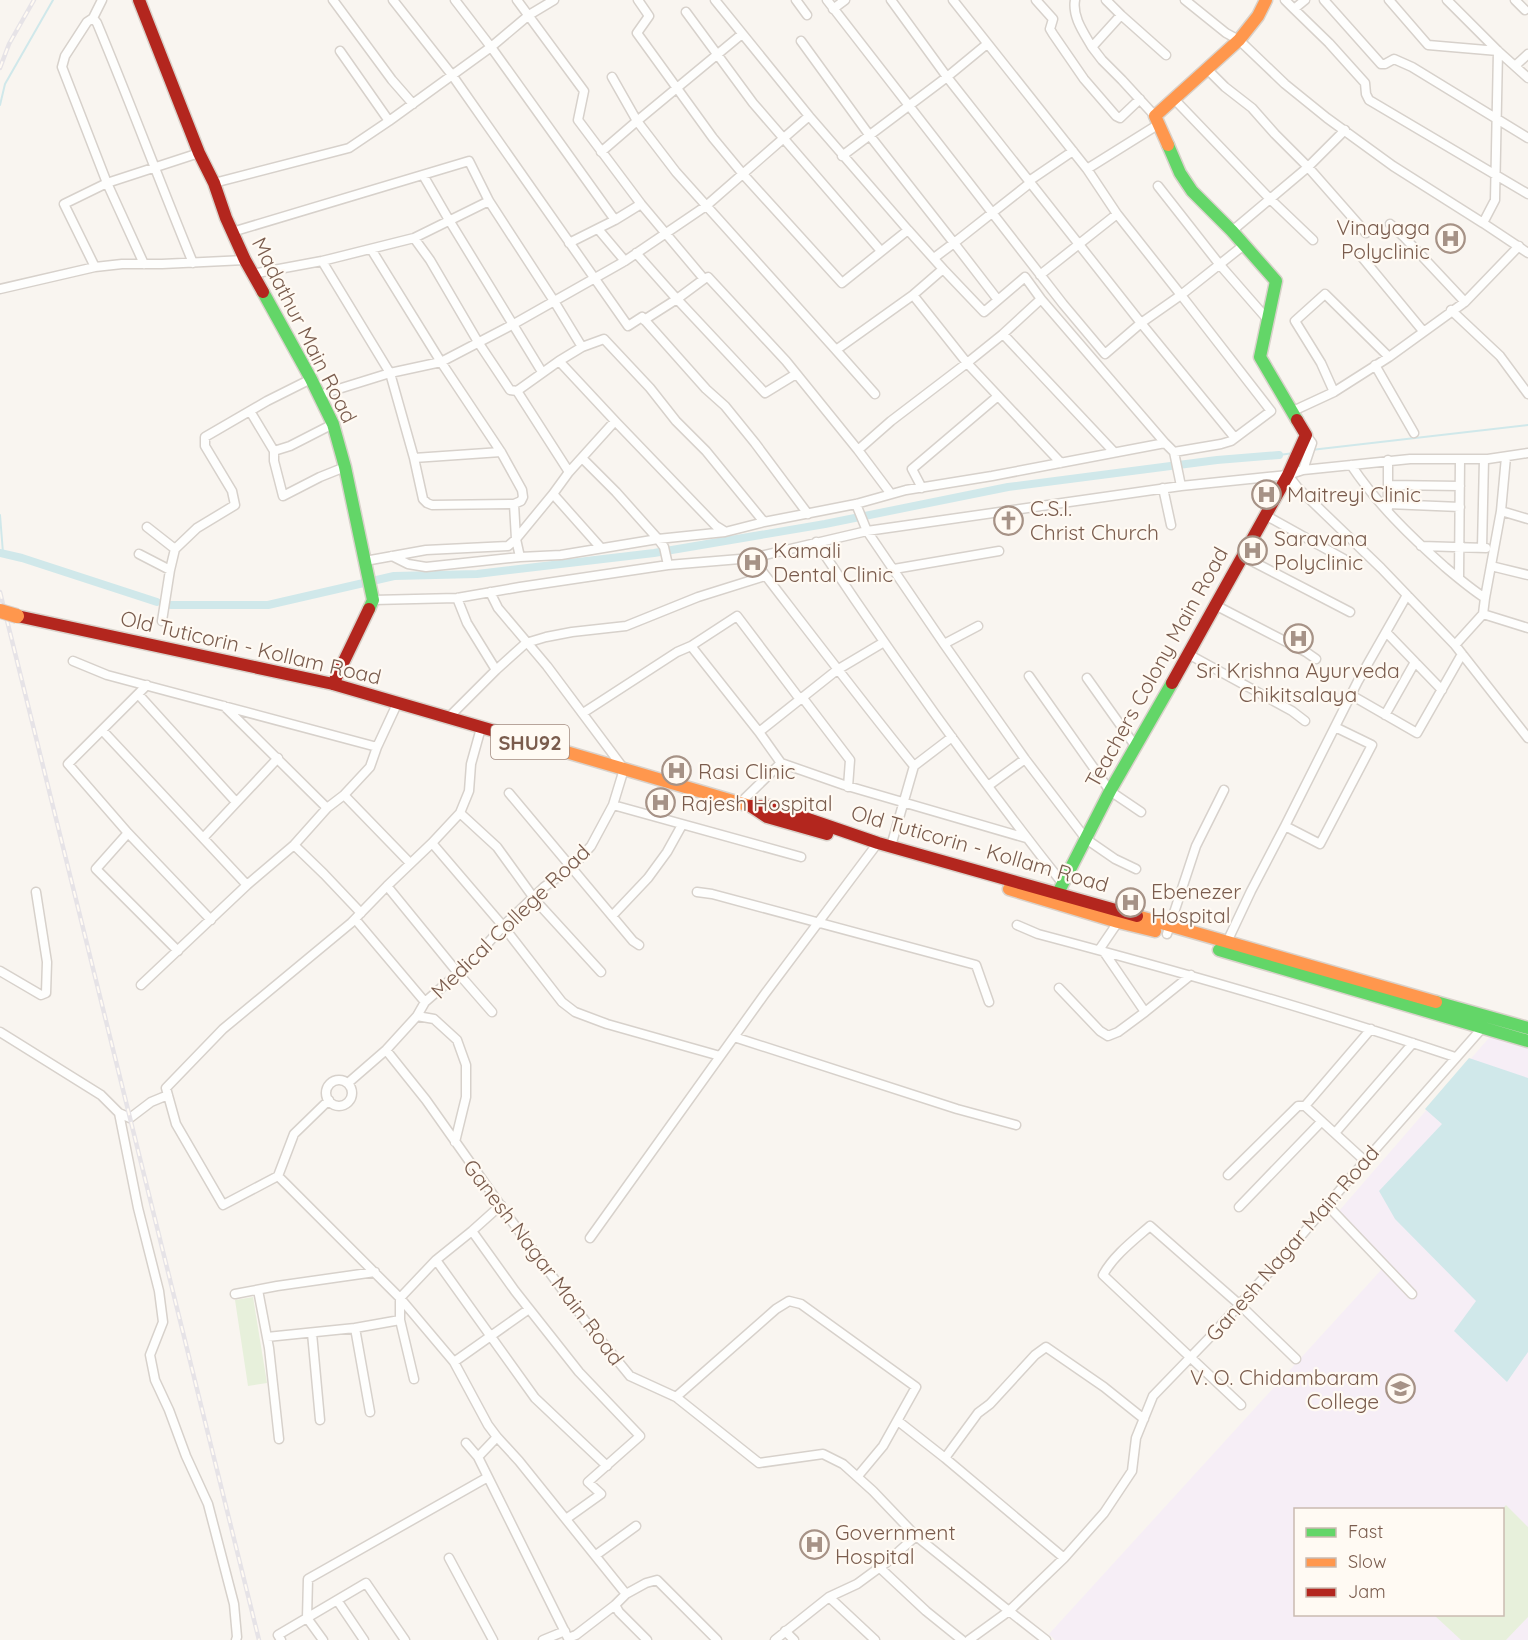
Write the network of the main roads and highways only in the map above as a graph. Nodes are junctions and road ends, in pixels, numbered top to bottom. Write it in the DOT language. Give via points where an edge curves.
graph roads {
  1 [pos="1266,0"];
  2 [pos="142,1"];
  3 [pos="0,611"];
  4 [pos="333,684"];
  5 [pos="746,805"];
  6 [pos="1061,888"];
  7 [pos="1168,930"];
  8 [pos="1487,1022"];
  9 [pos="1528,1028"];
  10 [pos="1528,1041"];
  1 -- 6 [label="main road, Teachers Colony Main Road" via="1239,40 1157,120 1192,191 1276,281 1260,357 1307,440 1298,467 1264,515 1110,791"];
  2 -- 4 [label="main road, Madathur Main Road" via="232,232 333,424 372,595"];
  3 -- 4 [label="main road, Old Tuticorin - Kollam Road / SHU92, bridge"];
  4 -- 5 [label="main road, Old Tuticorin - Kollam Road / SHU92"];
  5 -- 6 [label="main road, Old Tuticorin - Kollam Road / SHU92" via="770,806 966,868"];
  5 -- 7 [label="main road" via="767,817 1118,922"];
  6 -- 7 [label="main road, Old Tuticorin - Kollam Road / SHU92"];
  7 -- 8 [label="main road"];
  7 -- 8 [label="main road, Old Tuticorin - Kollam Road / SHU92" via="1227,942"];
  8 -- 9 [label="main road, Old Tuticorin - Kollam Road / SHU92"];
  8 -- 10 [label="main road"];
}
